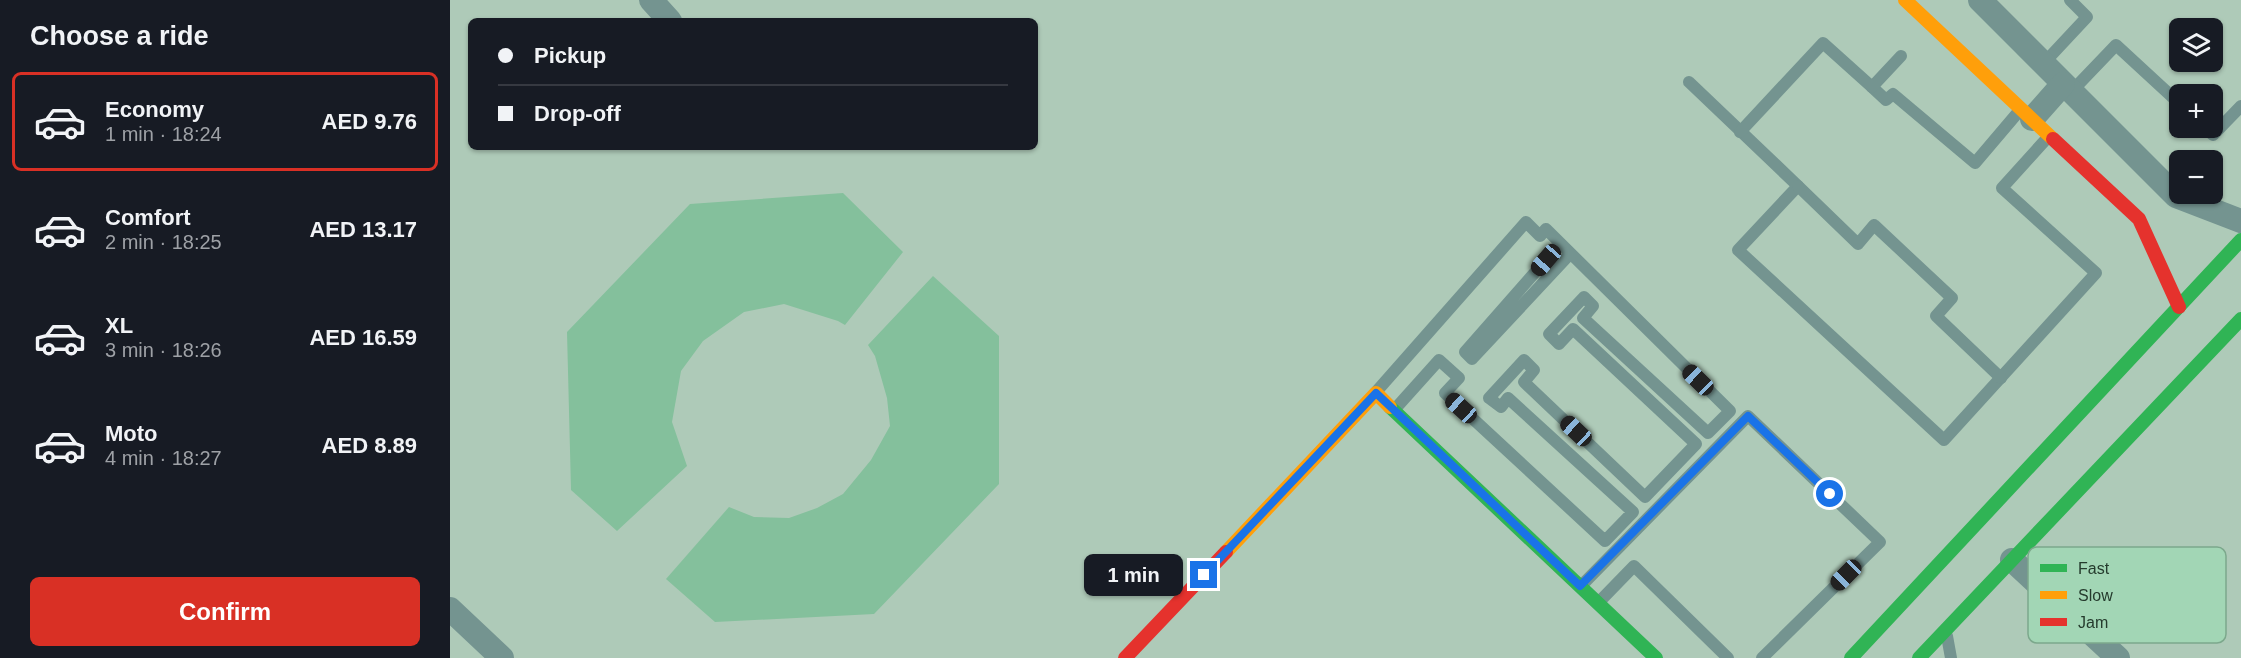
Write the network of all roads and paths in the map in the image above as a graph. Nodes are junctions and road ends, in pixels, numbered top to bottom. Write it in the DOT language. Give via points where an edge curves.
graph roads {
  1 [pos="651,0"];
  2 [pos="1905,0"];
  3 [pos="1980,0"];
  4 [pos="2070,0"];
  5 [pos="667,18"];
  6 [pos="1901,56"];
  7 [pos="2044,63"];
  8 [pos="1689,82"];
  9 [pos="1872,87"];
  10 [pos="2067,88"];
  11 [pos="2169,94"];
  12 [pos="2241,106"];
  13 [pos="2027,114"];
  14 [pos="2223,125"];
  15 [pos="1740,132"];
  16 [pos="2050,135"];
  17 [pos="1797,186"];
  18 [pos="2241,220"];
  19 [pos="2241,240"];
  20 [pos="1560,244"];
  21 [pos="1570,254"];
  22 [pos="2179,307"];
  23 [pos="2241,319"];
  24 [pos="2001,378"];
  25 [pos="1376,393"];
  26 [pos="1394,410"];
  27 [pos="2012,561"];
  28 [pos="2028,576"];
  29 [pos="1580,586"];
  30 [pos="1598,603"];
  31 [pos="450,609"];
  32 [pos="1946,630"];
  33 [pos="2102,643"];
  34 [pos="502,658"];
  35 [pos="1125,658"];
  36 [pos="1656,658"];
  37 [pos="1728,658"];
  38 [pos="1762,658"];
  39 [pos="1851,658"];
  40 [pos="1919,658"];
  41 [pos="1951,658"];
  42 [pos="2118,658"];
  1 -- 5 [label="street"];
  2 -- 13 [label="street"];
  3 -- 7 [label="street"];
  4 -- 7 [label="lane" via="2087,17"];
  6 -- 9 [label="lane"];
  7 -- 10 [label="street"];
  8 -- 15 [label="lane"];
  9 -- 13 [label="lane" via="1887,100 1893,94 1974,163"];
  9 -- 15 [label="lane" via="1823,44"];
  10 -- 11 [label="lane" via="2116,45"];
  10 -- 13 [label="street"];
  10 -- 18 [label="street" via="2176,196"];
  12 -- 14 [label="lane"];
  13 -- 16 [label="street"];
  15 -- 17 [label="lane"];
  16 -- 22 [label="street" via="2139,219"];
  16 -- 24 [label="lane" via="2002,188 2096,273"];
  17 -- 24 [label="lane" via="1858,244 1874,225 1952,298 1936,316"];
  17 -- 24 [label="lane" via="1738,250 1944,440"];
  19 -- 22 [label="street"];
  20 -- 21 [label="lane"];
  20 -- 21 [label="lane" via="1465,352 1472,359"];
  20 -- 25 [label="lane" via="1545,229 1540,236 1526,222"];
  21 -- 26 [label="lane" via="1730,411 1708,433 1583,318 1593,306 1584,297 1549,334 1559,344 1573,330 1696,444 1645,497 1524,381 1534,370 1524,360 1489,398 1501,407 1508,398 1633,512 1605,541 1444,393 1459,378 1439,360"];
  22 -- 39 [label="street"];
  23 -- 27 [label="street"];
  25 -- 26 [label="street"];
  25 -- 35 [label="street"];
  26 -- 29 [label="street"];
  27 -- 28 [label="street"];
  27 -- 32 [label="street"];
  29 -- 30 [label="street"];
  29 -- 38 [label="lane" via="1748,416 1880,542"];
  30 -- 36 [label="street"];
  30 -- 37 [label="lane" via="1634,566"];
  31 -- 34 [label="street"];
  32 -- 40 [label="street"];
  32 -- 41 [label="lane"];
  33 -- 42 [label="street"];
}
